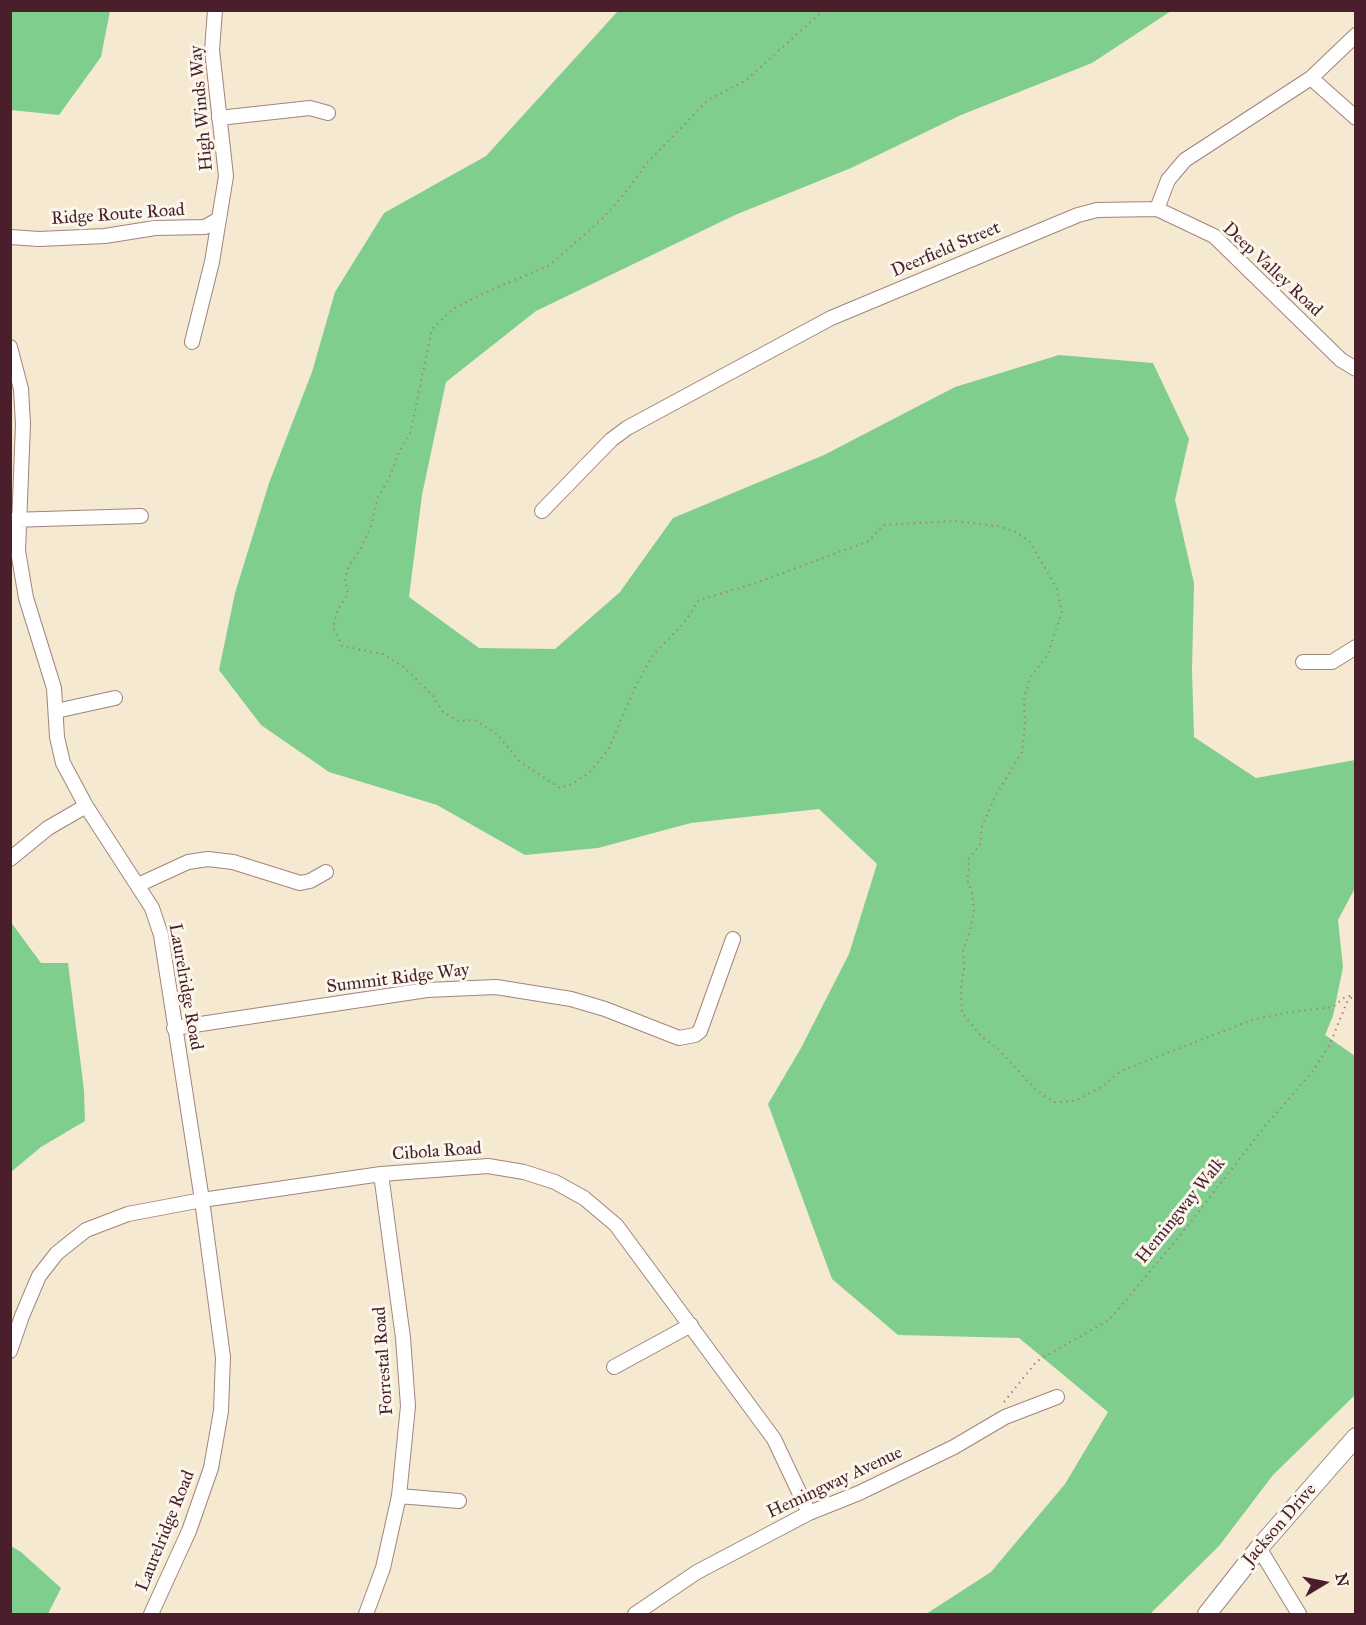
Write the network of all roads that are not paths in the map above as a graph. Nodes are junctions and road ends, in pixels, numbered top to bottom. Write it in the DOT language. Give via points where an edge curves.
graph roads {
  1 [pos="215,10"];
  2 [pos="1356,35"];
  3 [pos="1311,78"];
  4 [pos="328,113"];
  5 [pos="219,118"];
  6 [pos="1356,118"];
  7 [pos="1157,209"];
  8 [pos="220,212"];
  9 [pos="10,237"];
  10 [pos="192,342"];
  11 [pos="10,347"];
  12 [pos="1356,369"];
  13 [pos="542,511"];
  14 [pos="141,516"];
  15 [pos="14,521"];
  16 [pos="1356,647"];
  17 [pos="1303,662"];
  18 [pos="115,698"];
  19 [pos="56,711"];
  20 [pos="86,806"];
  21 [pos="10,859"];
  22 [pos="326,872"];
  23 [pos="138,885"];
  24 [pos="733,939"];
  25 [pos="174,1028"];
  26 [pos="381,1174"];
  27 [pos="202,1200"];
  28 [pos="691,1325"];
  29 [pos="10,1351"];
  30 [pos="614,1367"];
  31 [pos="1058,1397"];
  32 [pos="1356,1437"];
  33 [pos="399,1496"];
  34 [pos="459,1501"];
  35 [pos="809,1513"];
  36 [pos="1259,1548"];
  37 [pos="151,1614"];
  38 [pos="366,1614"];
  39 [pos="635,1614"];
  40 [pos="1207,1614"];
  41 [pos="1299,1614"];
  1 -- 5 [label="street, High Winds Way" via="212,50"];
  2 -- 3 [label="street"];
  3 -- 6 [label="street"];
  3 -- 7 [label="street" via="1185,160 1168,180"];
  4 -- 5 [label="street" via="310,108"];
  5 -- 8 [label="street, High Winds Way" via="226,176"];
  7 -- 12 [label="street, Deep Valley Road" via="1214,236 1341,360"];
  7 -- 13 [label="street, Deerfield Street" via="1097,210 1078,215 831,318 627,428"];
  8 -- 9 [label="street, Ridge Route Road" via="219,219 205,227 39,240"];
  8 -- 10 [label="street, High Winds Way"];
  11 -- 15 [label="street, Laurelridge Road" via="21,388 23,424"];
  14 -- 15 [label="street"];
  15 -- 19 [label="street, Laurelridge Road" via="26,598 54,688"];
  16 -- 17 [label="street" via="1332,662"];
  18 -- 19 [label="street"];
  19 -- 20 [label="street, Laurelridge Road" via="63,763"];
  20 -- 21 [label="street" via="48,828"];
  20 -- 23 [label="street, Laurelridge Road"];
  22 -- 23 [label="street" via="300,883 233,862 208,859 188,862"];
  23 -- 25 [label="street, Laurelridge Road" via="161,934"];
  24 -- 25 [label="street, Summit Ridge Way" via="700,1031 679,1038 605,1008 495,987 427,990"];
  25 -- 27 [label="street, Laurelridge Road"];
  26 -- 27 [label="street, Cibola Road"];
  26 -- 28 [label="street, Cibola Road" via="488,1166 555,1182 584,1198 616,1225"];
  26 -- 33 [label="street, Forrestal Road" via="408,1406"];
  27 -- 29 [label="street, Cibola Road" via="128,1214 86,1230 57,1253 39,1276"];
  27 -- 37 [label="street, Laurelridge Road" via="223,1357 221,1411 211,1468 189,1531"];
  28 -- 30 [label="street"];
  28 -- 35 [label="street, Cibola Road" via="774,1439"];
  31 -- 35 [label="street, Hemingway Avenue" via="1010,1415 860,1493"];
  32 -- 36 [label="main road, Jackson Drive"];
  33 -- 34 [label="street"];
  33 -- 38 [label="street, Forrestal Road" via="383,1568"];
  35 -- 39 [label="street, Hemingway Avenue" via="697,1572"];
  36 -- 40 [label="main road, Jackson Drive"];
  36 -- 41 [label="street"];
}
